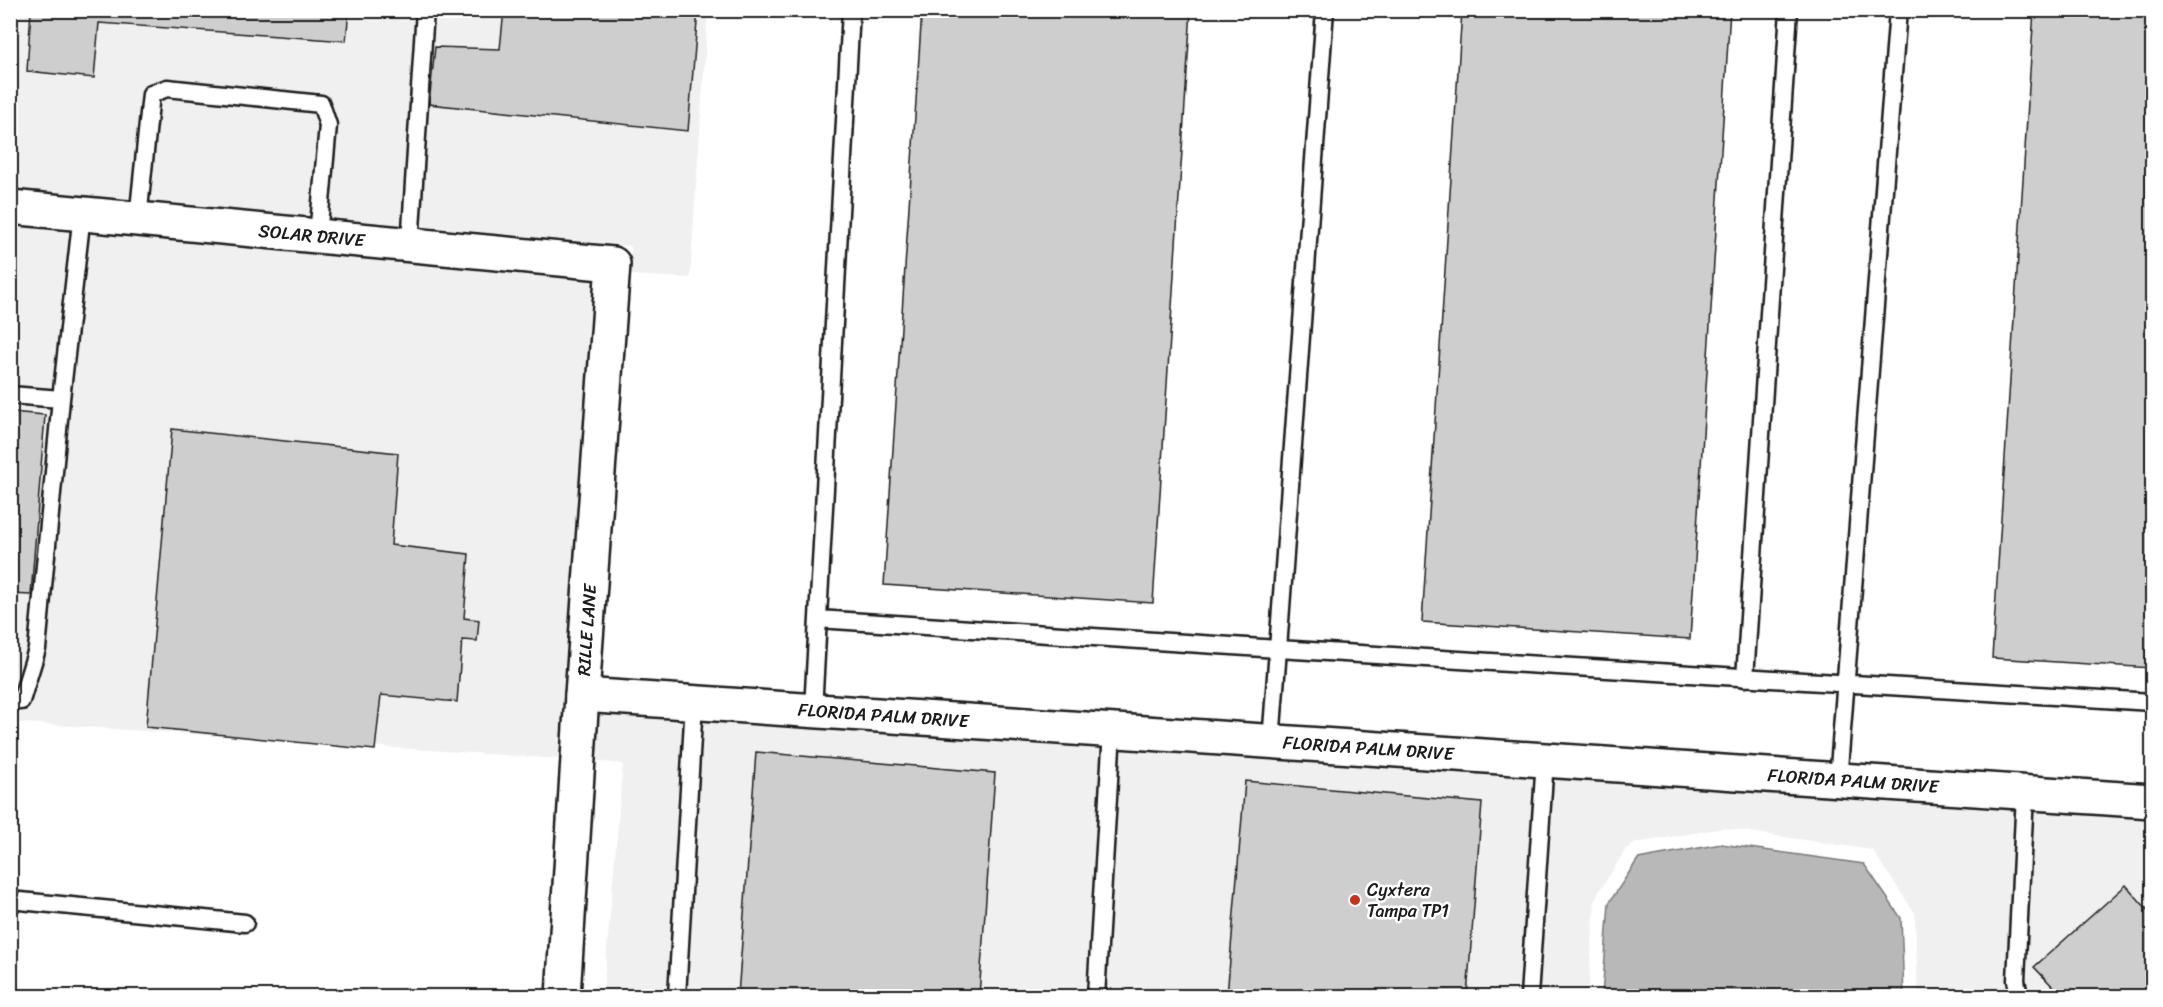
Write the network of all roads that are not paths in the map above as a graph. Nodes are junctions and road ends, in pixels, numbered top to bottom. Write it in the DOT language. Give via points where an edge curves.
graph roads {
  1 [pos="425,10"];
  2 [pos="851,10"];
  3 [pos="1324,10"];
  4 [pos="1790,10"];
  5 [pos="1898,10"];
  6 [pos="10,207"];
  7 [pos="82,214"];
  8 [pos="138,219"];
  9 [pos="318,236"];
  10 [pos="410,245"];
  11 [pos="613,264"];
  12 [pos="10,395"];
  13 [pos="61,399"];
  14 [pos="818,619"];
  15 [pos="1278,649"];
  16 [pos="1745,678"];
  17 [pos="1846,685"];
  18 [pos="582,695"];
  19 [pos="10,701"];
  20 [pos="2152,702"];
  21 [pos="694,703"];
  22 [pos="813,710"];
  23 [pos="1112,731"];
  24 [pos="1271,742"];
  25 [pos="1545,760"];
  26 [pos="1839,781"];
  27 [pos="2025,794"];
  28 [pos="2152,801"];
  29 [pos="10,900"];
  30 [pos="245,923"];
  31 [pos="563,996"];
  32 [pos="677,996"];
  33 [pos="1096,996"];
  34 [pos="1529,996"];
  35 [pos="2019,996"];
  1 -- 10 [label="lane"];
  2 -- 14 [label="lane"];
  3 -- 15 [label="lane"];
  4 -- 16 [label="lane"];
  5 -- 17 [label="lane"];
  6 -- 7 [label="street, SOLAR DRIVE"];
  7 -- 8 [label="street, SOLAR DRIVE"];
  7 -- 13 [label="lane"];
  8 -- 9 [label="street, SOLAR DRIVE"];
  8 -- 9 [label="lane" via="150,94 167,88 321,104 328,125"];
  9 -- 10 [label="street, SOLAR DRIVE"];
  10 -- 11 [label="street, SOLAR DRIVE"];
  11 -- 18 [label="street, RILLE LANE"];
  12 -- 13 [label="lane"];
  13 -- 19 [label="lane" via="37,648 21,701"];
  14 -- 15 [label="lane"];
  14 -- 22 [label="lane"];
  15 -- 16 [label="lane"];
  15 -- 24 [label="lane"];
  16 -- 17 [label="lane"];
  17 -- 20 [label="lane"];
  17 -- 26 [label="lane"];
  18 -- 21 [label="street, FLORIDA PALM DRIVE"];
  18 -- 31 [label="street, RILLE LANE"];
  21 -- 22 [label="street, FLORIDA PALM DRIVE"];
  21 -- 32 [label="lane"];
  22 -- 23 [label="street, FLORIDA PALM DRIVE"];
  23 -- 24 [label="street, FLORIDA PALM DRIVE"];
  23 -- 33 [label="lane"];
  24 -- 25 [label="street, FLORIDA PALM DRIVE"];
  25 -- 26 [label="street, FLORIDA PALM DRIVE"];
  25 -- 34 [label="lane"];
  26 -- 27 [label="street, FLORIDA PALM DRIVE"];
  27 -- 28 [label="street, FLORIDA PALM DRIVE"];
  27 -- 35 [label="lane" via="2016,980"];
  29 -- 30 [label="lane"];
}
